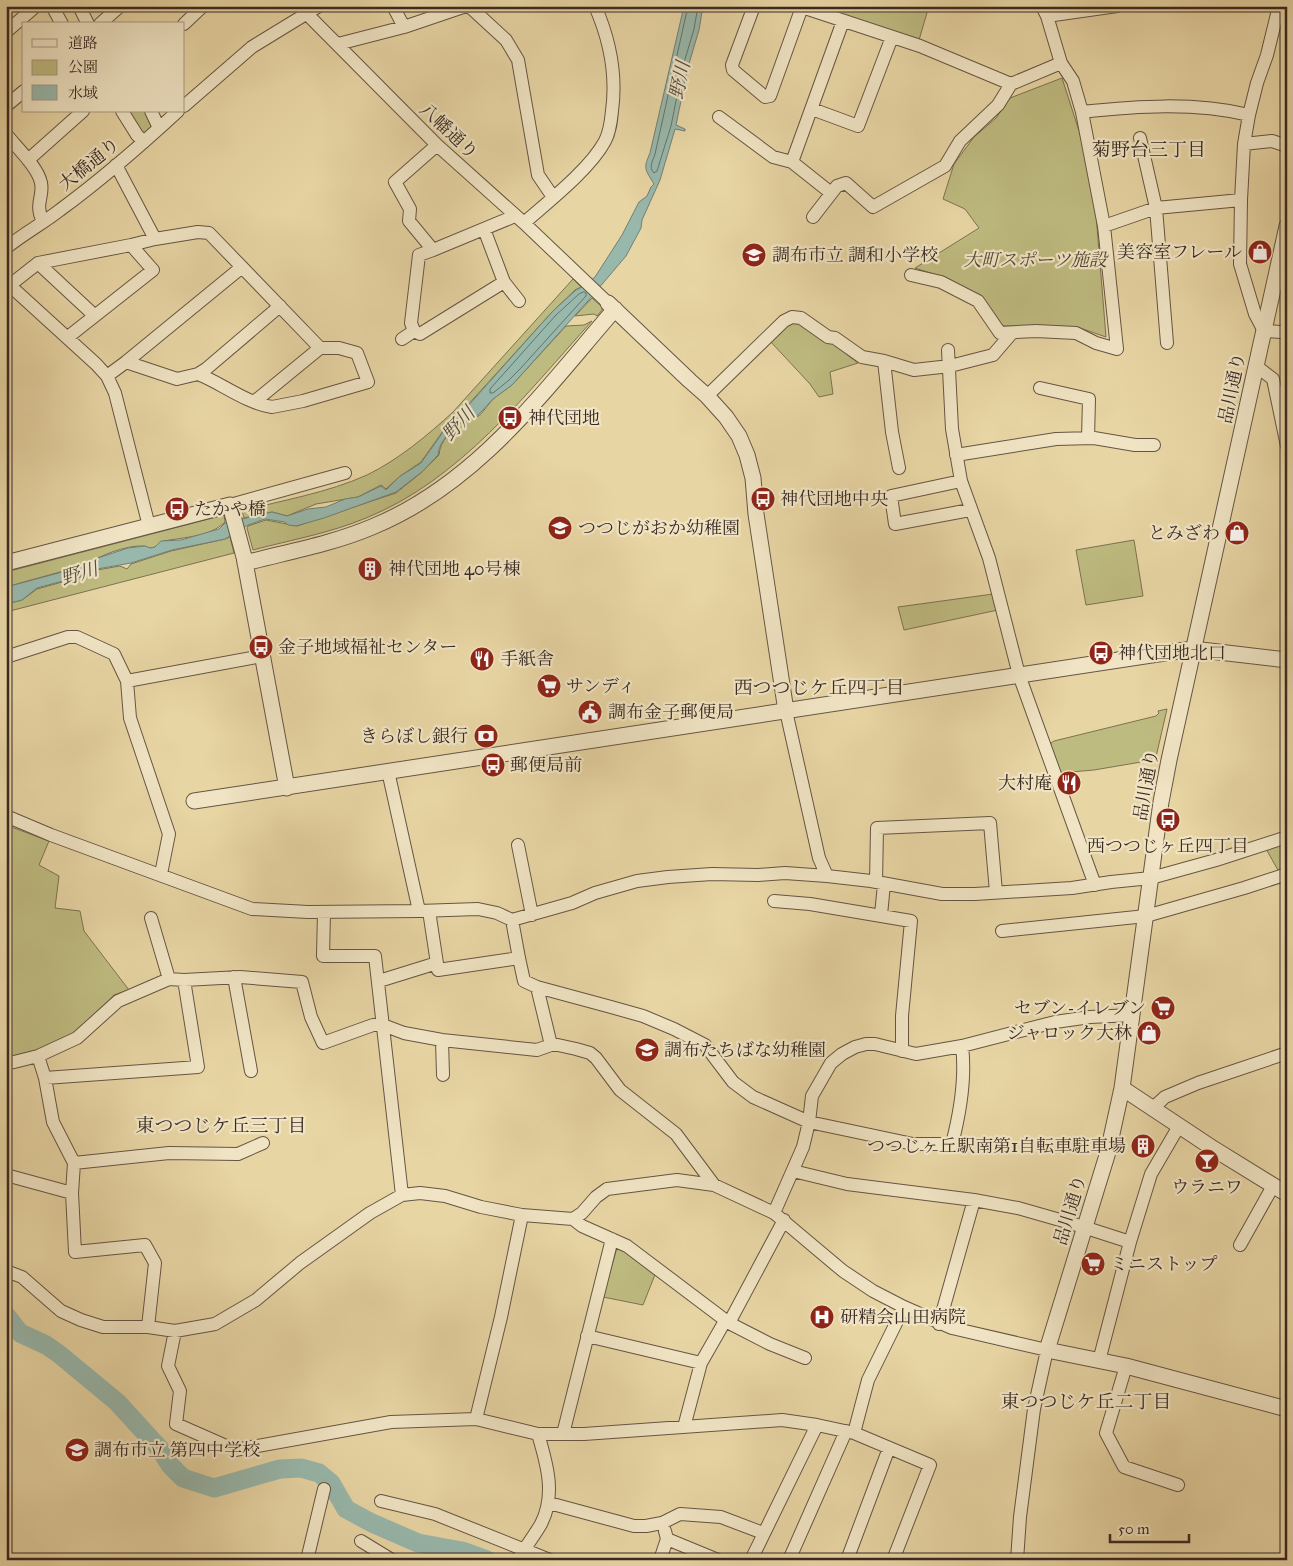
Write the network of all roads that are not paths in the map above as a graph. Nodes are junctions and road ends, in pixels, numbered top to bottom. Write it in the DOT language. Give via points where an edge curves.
graph roads {
  1 [pos="36,6"];
  2 [pos="52,6"];
  3 [pos="79,6"];
  4 [pos="120,6"];
  5 [pos="203,6"];
  6 [pos="319,6"];
  7 [pos="393,6"];
  8 [pos="468,6"];
  9 [pos="595,6"];
  10 [pos="754,6"];
  11 [pos="1117,6"];
  12 [pos="1278,6"];
  13 [pos="801,7"];
  14 [pos="304,10"];
  15 [pos="1045,11"];
  16 [pos="843,21"];
  17 [pos="61,22"];
  18 [pos="87,22"];
  19 [pos="102,22"];
  20 [pos="185,23"];
  21 [pos="404,27"];
  22 [pos="6,32"];
  23 [pos="892,37"];
  24 [pos="338,44"];
  25 [pos="1061,63"];
  26 [pos="1011,84"];
  27 [pos="22,93"];
  28 [pos="185,105"];
  29 [pos="6,106"];
  30 [pos="812,109"];
  31 [pos="82,112"];
  32 [pos="123,112"];
  33 [pos="152,112"];
  34 [pos="177,112"];
  35 [pos="1082,112"];
  36 [pos="1249,115"];
  37 [pos="720,117"];
  38 [pos="160,128"];
  39 [pos="6,134"];
  40 [pos="1140,138"];
  41 [pos="144,142"];
  42 [pos="1244,144"];
  43 [pos="438,145"];
  44 [pos="1287,146"];
  45 [pos="28,160"];
  46 [pos="792,162"];
  47 [pos="116,165"];
  48 [pos="831,193"];
  49 [pos="553,197"];
  50 [pos="1241,200"];
  51 [pos="1156,208"];
  52 [pos="813,217"];
  53 [pos="520,219"];
  54 [pos="43,222"];
  55 [pos="1104,226"];
  56 [pos="1287,226"];
  57 [pos="484,229"];
  58 [pos="155,239"];
  59 [pos="131,246"];
  60 [pos="6,248"];
  61 [pos="433,250"];
  62 [pos="38,263"];
  63 [pos="242,267"];
  64 [pos="911,275"];
  65 [pos="504,282"];
  66 [pos="8,284"];
  67 [pos="519,301"];
  68 [pos="280,306"];
  69 [pos="612,306"];
  70 [pos="95,316"];
  71 [pos="414,331"];
  72 [pos="1287,331"];
  73 [pos="1264,332"];
  74 [pos="1011,334"];
  75 [pos="68,337"];
  76 [pos="402,339"];
  77 [pos="1167,343"];
  78 [pos="320,348"];
  79 [pos="948,350"];
  80 [pos="884,361"];
  81 [pos="126,362"];
  82 [pos="950,366"];
  83 [pos="1256,366"];
  84 [pos="198,374"];
  85 [pos="107,376"];
  86 [pos="1040,388"];
  87 [pos="707,396"];
  88 [pos="254,402"];
  89 [pos="1285,432"];
  90 [pos="1088,438"];
  91 [pos="1154,445"];
  92 [pos="1287,446"];
  93 [pos="956,455"];
  94 [pos="899,468"];
  95 [pos="345,473"];
  96 [pos="961,481"];
  97 [pos="230,505"];
  98 [pos="970,510"];
  99 [pos="149,526"];
  100 [pos="244,560"];
  101 [pos="6,563"];
  102 [pos="1193,649"];
  103 [pos="262,656"];
  104 [pos="6,657"];
  105 [pos="1287,660"];
  106 [pos="1019,674"];
  107 [pos="127,681"];
  108 [pos="786,711"];
  109 [pos="388,771"];
  110 [pos="287,788"];
  111 [pos="194,801"];
  112 [pos="6,816"];
  113 [pos="1287,837"];
  114 [pos="518,845"];
  115 [pos="161,874"];
  116 [pos="1287,874"];
  117 [pos="827,876"];
  118 [pos="1151,878"];
  119 [pos="880,883"];
  120 [pos="1095,885"];
  121 [pos="996,892"];
  122 [pos="774,901"];
  123 [pos="424,911"];
  124 [pos="324,912"];
  125 [pos="532,915"];
  126 [pos="881,915"];
  127 [pos="1146,916"];
  128 [pos="152,918"];
  129 [pos="512,920"];
  130 [pos="1002,931"];
  131 [pos="519,958"];
  132 [pos="437,963"];
  133 [pos="234,977"];
  134 [pos="168,979"];
  135 [pos="184,980"];
  136 [pos="379,981"];
  137 [pos="537,987"];
  138 [pos="1133,1015"];
  139 [pos="383,1025"];
  140 [pos="442,1040"];
  141 [pos="551,1045"];
  142 [pos="962,1046"];
  143 [pos="902,1051"];
  144 [pos="1287,1053"];
  145 [pos="38,1056"];
  146 [pos="6,1064"];
  147 [pos="251,1071"];
  148 [pos="443,1075"];
  149 [pos="45,1078"];
  150 [pos="1122,1088"];
  151 [pos="1152,1108"];
  152 [pos="809,1122"];
  153 [pos="1179,1126"];
  154 [pos="263,1143"];
  155 [pos="74,1163"];
  156 [pos="793,1171"];
  157 [pos="6,1175"];
  158 [pos="714,1185"];
  159 [pos="1273,1186"];
  160 [pos="72,1193"];
  161 [pos="1287,1194"];
  162 [pos="402,1196"];
  163 [pos="974,1200"];
  164 [pos="522,1215"];
  165 [pos="779,1216"];
  166 [pos="572,1219"];
  167 [pos="1084,1227"];
  168 [pos="612,1239"];
  169 [pos="1130,1242"];
  170 [pos="1240,1245"];
  171 [pos="6,1271"];
  172 [pos="904,1307"];
  173 [pos="727,1322"];
  174 [pos="939,1324"];
  175 [pos="148,1327"];
  176 [pos="175,1331"];
  177 [pos="586,1336"];
  178 [pos="1047,1350"];
  179 [pos="804,1358"];
  180 [pos="1099,1361"];
  181 [pos="701,1363"];
  182 [pos="1126,1366"];
  183 [pos="1287,1409"];
  184 [pos="476,1420"];
  185 [pos="817,1425"];
  186 [pos="684,1427"];
  187 [pos="850,1432"];
  188 [pos="538,1434"];
  189 [pos="563,1434"];
  190 [pos="888,1448"];
  191 [pos="1178,1485"];
  192 [pos="324,1489"];
  193 [pos="381,1501"];
  194 [pos="549,1503"];
  195 [pos="662,1523"];
  196 [pos="763,1533"];
  197 [pos="667,1540"];
  198 [pos="361,1541"];
  199 [pos="520,1555"];
  200 [pos="712,1559"];
  201 [pos="307,1560"];
  202 [pos="392,1560"];
  203 [pos="550,1560"];
  204 [pos="660,1560"];
  205 [pos="751,1560"];
  206 [pos="789,1560"];
  207 [pos="847,1560"];
  208 [pos="893,1560"];
  209 [pos="1017,1560"];
  1 -- 22 [label="street"];
  2 -- 17 [label="street"];
  3 -- 18 [label="street"];
  4 -- 19 [label="street"];
  5 -- 20 [label="street"];
  6 -- 14 [label="street"];
  7 -- 21 [label="street"];
  8 -- 21 [label="street"];
  8 -- 49 [label="street" via="506,40 518,60 538,175"];
  9 -- 49 [label="street" via="611,52 614,74 611,122 606,140 590,162"];
  10 -- 13 [label="street" via="732,65 733,70 765,97 770,96"];
  11 -- 15 [label="street"];
  12 -- 36 [label="street"];
  13 -- 16 [label="street"];
  14 -- 24 [label="street, 八幡通り"];
  14 -- 28 [label="street" via="252,47"];
  15 -- 25 [label="street"];
  16 -- 23 [label="street"];
  16 -- 30 [label="street"];
  21 -- 24 [label="street"];
  23 -- 26 [label="street"];
  23 -- 30 [label="street" via="858,126"];
  24 -- 43 [label="street, 八幡通り"];
  25 -- 26 [label="street"];
  25 -- 35 [label="street" via="1073,81"];
  26 -- 48 [label="street" via="998,105 960,141 945,166 873,207 846,184 837,186"];
  27 -- 29 [label="street"];
  30 -- 46 [label="street"];
  31 -- 45 [label="street"];
  32 -- 41 [label="street"];
  33 -- 38 [label="street"];
  34 -- 38 [label="street, 大橋通り"];
  35 -- 36 [label="street" via="1140,106 1185,106"];
  35 -- 55 [label="street"];
  36 -- 42 [label="street"];
  37 -- 46 [label="street" via="773,157"];
  38 -- 41 [label="street, 大橋通り"];
  39 -- 45 [label="street"];
  40 -- 51 [label="street"];
  41 -- 47 [label="street, 大橋通り"];
  42 -- 44 [label="street" via="1272,140"];
  42 -- 50 [label="street"];
  43 -- 53 [label="street, 八幡通り"];
  43 -- 61 [label="street" via="395,182 410,209 409,221"];
  45 -- 54 [label="street" via="41,183 38,204"];
  46 -- 48 [label="street"];
  47 -- 54 [label="street, 大橋通り"];
  47 -- 58 [label="street"];
  48 -- 52 [label="street"];
  49 -- 53 [label="street"];
  50 -- 51 [label="street"];
  50 -- 73 [label="street" via="1240,264"];
  51 -- 55 [label="street"];
  51 -- 77 [label="street"];
  53 -- 57 [label="street"];
  53 -- 69 [label="street, 八幡通り"];
  54 -- 60 [label="street, 大橋通り"];
  55 -- 74 [label="street" via="1117,349 1096,344 1076,333 1036,331"];
  56 -- 73 [label="street, 品川通り"];
  57 -- 61 [label="street"];
  57 -- 65 [label="street"];
  58 -- 59 [label="street"];
  58 -- 63 [label="street" via="209,233"];
  59 -- 62 [label="street"];
  59 -- 70 [label="street" via="153,270"];
  61 -- 71 [label="street" via="419,256 411,323"];
  62 -- 66 [label="street"];
  62 -- 70 [label="street"];
  63 -- 68 [label="street"];
  63 -- 81 [label="street"];
  64 -- 74 [label="street" via="941,282 978,301 1000,333"];
  65 -- 67 [label="street"];
  65 -- 71 [label="street" via="420,334"];
  66 -- 75 [label="street"];
  68 -- 78 [label="street"];
  68 -- 84 [label="street"];
  69 -- 87 [label="street"];
  69 -- 100 [label="street" via="514,424 477,462 428,498 362,531"];
  70 -- 75 [label="street"];
  71 -- 76 [label="street"];
  72 -- 73 [label="street"];
  73 -- 83 [label="street, 品川通り"];
  74 -- 82 [label="street" via="993,355"];
  75 -- 85 [label="street"];
  78 -- 88 [label="street"];
  78 -- 88 [label="street" via="339,348 357,353 368,382 280,407"];
  79 -- 82 [label="street"];
  80 -- 82 [label="street" via="914,370"];
  80 -- 87 [label="street" via="862,356 801,318 792,317 784,321"];
  80 -- 94 [label="street"];
  81 -- 84 [label="street" via="177,379"];
  81 -- 85 [label="street"];
  82 -- 93 [label="street"];
  83 -- 89 [label="street" via="1273,379"];
  83 -- 102 [label="street, 品川通り"];
  84 -- 88 [label="street"];
  85 -- 99 [label="street" via="115,394"];
  86 -- 90 [label="street" via="1089,400"];
  87 -- 108 [label="street" via="739,436 753,478"];
  89 -- 92 [label="street"];
  90 -- 91 [label="street"];
  90 -- 93 [label="street" via="1056,439"];
  93 -- 96 [label="street"];
  95 -- 97 [label="street"];
  96 -- 98 [label="street"];
  96 -- 98 [label="street" via="891,496 896,524"];
  97 -- 99 [label="street"];
  97 -- 100 [label="street"];
  98 -- 106 [label="street" via="989,558"];
  99 -- 101 [label="street"];
  100 -- 103 [label="street"];
  102 -- 105 [label="street"];
  102 -- 106 [label="street"];
  102 -- 118 [label="street, 品川通り" via="1168,768"];
  103 -- 107 [label="street"];
  103 -- 110 [label="street"];
  104 -- 107 [label="street" via="77,637 114,654"];
  106 -- 108 [label="street"];
  106 -- 120 [label="street"];
  107 -- 115 [label="street" via="130,718 169,834"];
  108 -- 109 [label="street"];
  108 -- 117 [label="street" via="819,858"];
  109 -- 110 [label="street"];
  109 -- 123 [label="street"];
  110 -- 111 [label="street"];
  112 -- 115 [label="street"];
  113 -- 118 [label="street"];
  114 -- 125 [label="street"];
  115 -- 124 [label="street" via="252,909"];
  116 -- 127 [label="street"];
  117 -- 119 [label="street"];
  117 -- 125 [label="street" via="785,873 668,877 595,892"];
  118 -- 120 [label="street"];
  118 -- 127 [label="street, 品川通り"];
  119 -- 121 [label="street" via="942,894"];
  119 -- 121 [label="street" via="877,828 990,823"];
  119 -- 126 [label="street"];
  120 -- 121 [label="street"];
  122 -- 126 [label="street"];
  123 -- 124 [label="street"];
  123 -- 129 [label="street" via="478,909"];
  123 -- 132 [label="street"];
  124 -- 136 [label="street" via="323,956 375,956"];
  125 -- 129 [label="street"];
  126 -- 143 [label="street" via="911,922"];
  127 -- 130 [label="street"];
  127 -- 138 [label="street, 品川通り"];
  128 -- 134 [label="street"];
  129 -- 131 [label="street"];
  131 -- 132 [label="street" via="438,970"];
  131 -- 137 [label="street" via="524,981"];
  132 -- 136 [label="street"];
  133 -- 135 [label="street"];
  133 -- 139 [label="street" via="302,982 310,1017 323,1044 373,1025"];
  133 -- 147 [label="street" via="253,1055"];
  134 -- 135 [label="street"];
  134 -- 145 [label="street" via="118,1001 78,1038"];
  135 -- 149 [label="street" via="198,1067"];
  136 -- 139 [label="street"];
  137 -- 141 [label="street"];
  137 -- 152 [label="street" via="643,1016 674,1029 705,1045 733,1082 754,1097"];
  138 -- 142 [label="street" via="1055,1022"];
  138 -- 150 [label="street, 品川通り"];
  139 -- 140 [label="street"];
  139 -- 162 [label="street"];
  140 -- 141 [label="street" via="537,1050"];
  140 -- 148 [label="street"];
  141 -- 158 [label="street" via="590,1053 596,1058 620,1090 676,1134"];
  142 -- 143 [label="street" via="916,1054"];
  142 -- 152 [label="street" via="964,1061 959,1118 952,1144 913,1144"];
  143 -- 152 [label="street" via="866,1044 842,1054 831,1063 812,1096"];
  144 -- 151 [label="street" via="1198,1083 1165,1097"];
  145 -- 146 [label="street"];
  145 -- 149 [label="street"];
  149 -- 155 [label="street" via="53,1122"];
  150 -- 151 [label="street"];
  150 -- 167 [label="street, 品川通り" via="1108,1152"];
  151 -- 153 [label="street"];
  152 -- 156 [label="street"];
  153 -- 159 [label="street"];
  153 -- 169 [label="street" via="1151,1174"];
  154 -- 155 [label="street" via="238,1154 169,1154"];
  155 -- 160 [label="street"];
  156 -- 163 [label="street" via="847,1184"];
  156 -- 165 [label="street"];
  157 -- 160 [label="street"];
  158 -- 165 [label="street"];
  158 -- 166 [label="street" via="677,1180 606,1189"];
  159 -- 161 [label="street"];
  159 -- 170 [label="street"];
  160 -- 175 [label="street" via="75,1252 145,1246 155,1263"];
  162 -- 164 [label="street" via="420,1193 445,1196"];
  162 -- 176 [label="street" via="370,1213 300,1263 256,1300 214,1324"];
  163 -- 167 [label="street" via="1028,1210"];
  163 -- 174 [label="street"];
  164 -- 166 [label="street"];
  164 -- 184 [label="street"];
  165 -- 172 [label="street" via="843,1272"];
  165 -- 173 [label="street"];
  166 -- 168 [label="street"];
  167 -- 169 [label="street"];
  167 -- 178 [label="street, 品川通り"];
  168 -- 173 [label="street" via="627,1246"];
  168 -- 177 [label="street"];
  169 -- 180 [label="street"];
  171 -- 175 [label="street" via="22,1277 61,1311 81,1320 103,1327"];
  172 -- 174 [label="street"];
  172 -- 187 [label="street" via="868,1380"];
  173 -- 179 [label="street"];
  173 -- 181 [label="street"];
  174 -- 178 [label="street"];
  175 -- 176 [label="street"];
  176 -- 184 [label="street" via="168,1366 180,1391 176,1424 235,1450 391,1422"];
  177 -- 181 [label="street"];
  177 -- 189 [label="street"];
  178 -- 180 [label="street"];
  178 -- 209 [label="street" via="1034,1410"];
  180 -- 182 [label="street"];
  181 -- 186 [label="street"];
  182 -- 183 [label="street"];
  182 -- 191 [label="street" via="1106,1433 1124,1468"];
  184 -- 188 [label="street"];
  185 -- 186 [label="street" via="768,1420"];
  185 -- 187 [label="street"];
  185 -- 196 [label="street"];
  186 -- 189 [label="street"];
  187 -- 190 [label="street"];
  187 -- 206 [label="street"];
  188 -- 189 [label="street"];
  188 -- 194 [label="street" via="547,1462"];
  190 -- 207 [label="street"];
  190 -- 208 [label="street" via="930,1465"];
  192 -- 201 [label="street"];
  193 -- 199 [label="street" via="435,1514"];
  194 -- 195 [label="street" via="634,1526"];
  194 -- 199 [label="street" via="541,1524"];
  195 -- 196 [label="street" via="680,1514 721,1517"];
  195 -- 197 [label="street"];
  196 -- 205 [label="street"];
  197 -- 200 [label="street"];
  197 -- 204 [label="street"];
  198 -- 202 [label="street"];
  199 -- 203 [label="street"];
}
